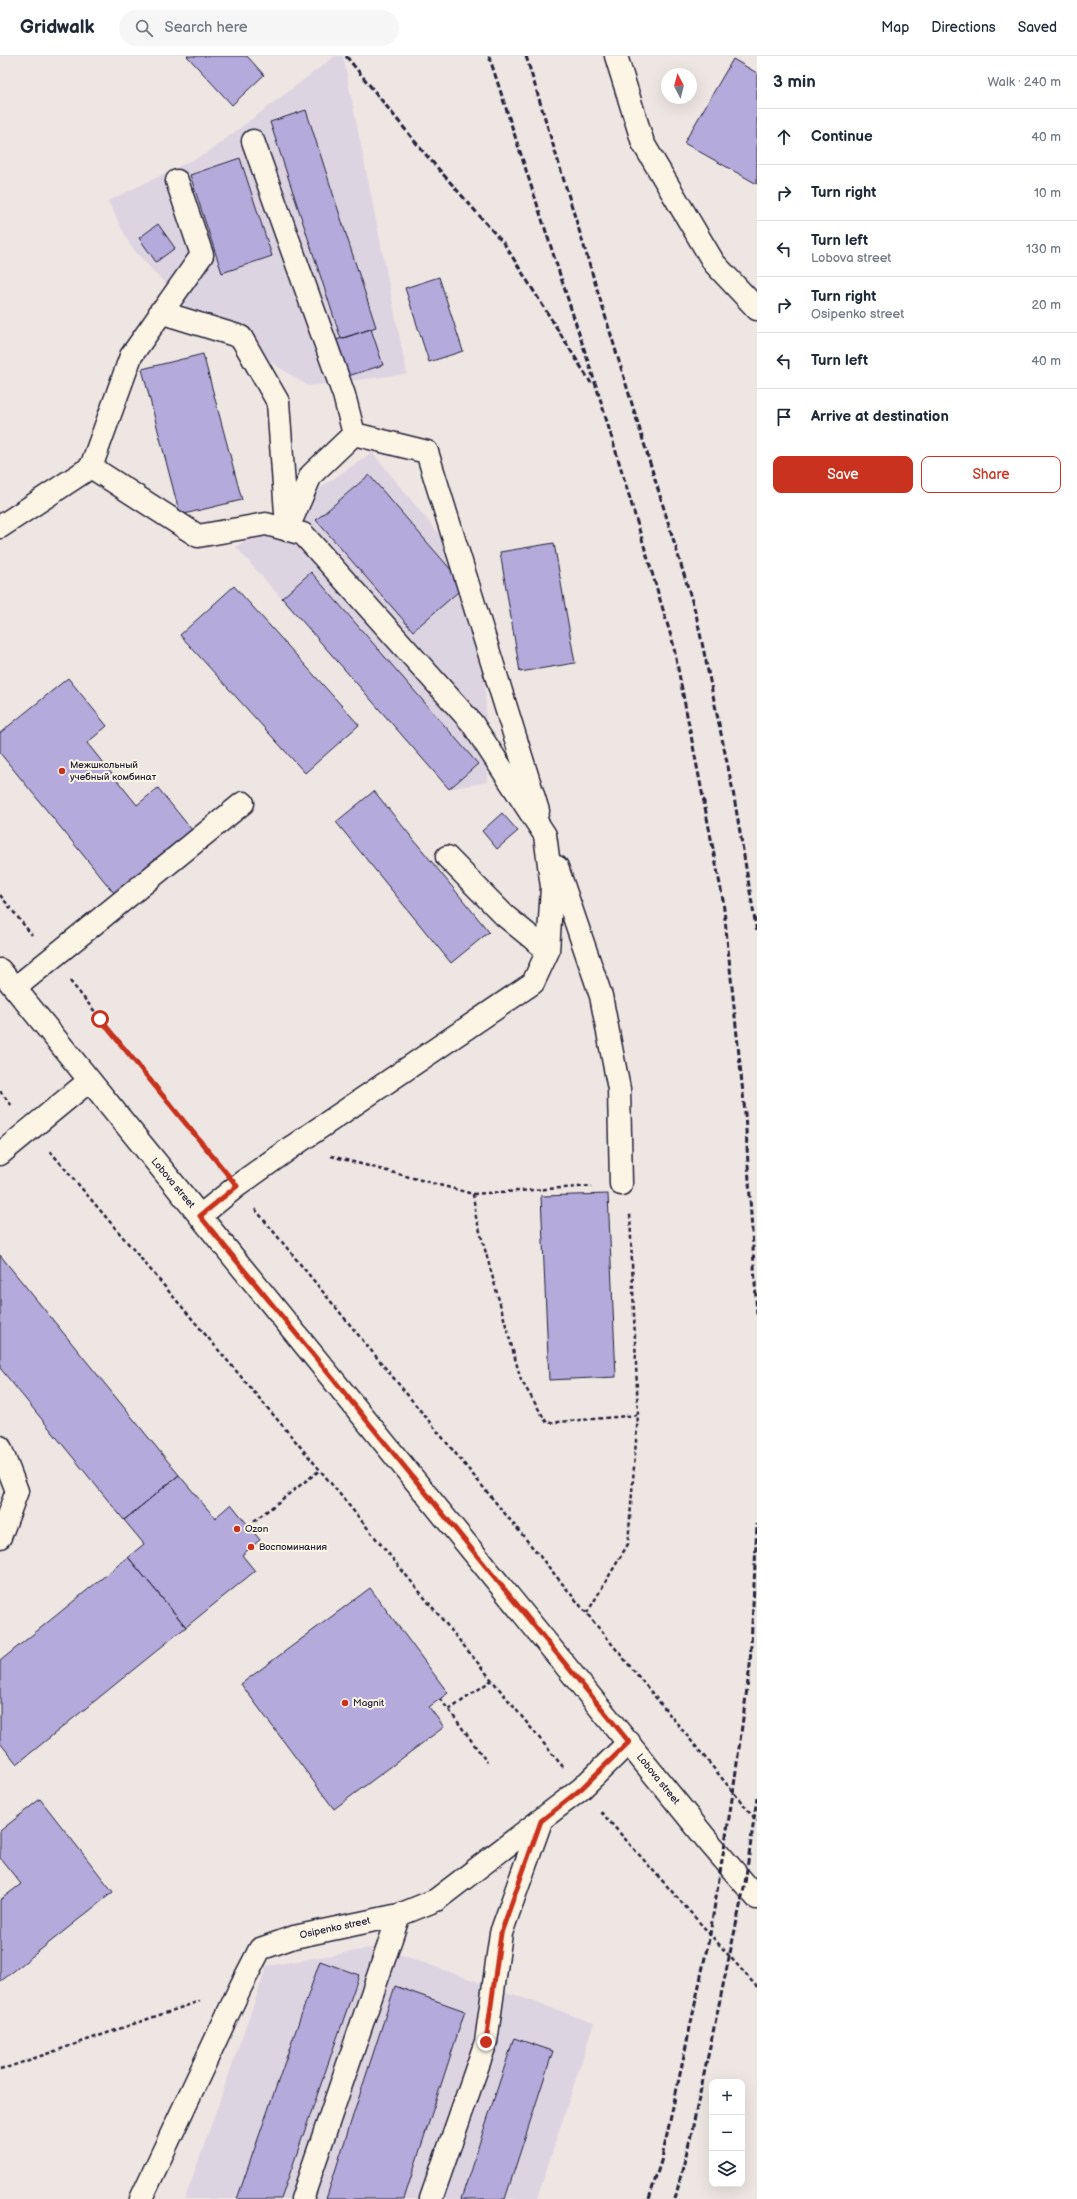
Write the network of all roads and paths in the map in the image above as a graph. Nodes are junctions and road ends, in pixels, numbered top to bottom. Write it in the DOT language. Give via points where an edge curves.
graph roads {
  1 [pos="616,56"];
  2 [pos="253,141"];
  3 [pos="177,181"];
  4 [pos="757,309"];
  5 [pos="160,312"];
  6 [pos="354,434"];
  7 [pos="91,467"];
  8 [pos="0,526"];
  9 [pos="287,530"];
  10 [pos="243,803"];
  11 [pos="545,835"];
  12 [pos="447,857"];
  13 [pos="0,895"];
  14 [pos="548,951"];
  15 [pos="51,958"];
  16 [pos="0,970"];
  17 [pos="15,988"];
  18 [pos="89,1081"];
  19 [pos="0,1091"];
  20 [pos="31,1129"];
  21 [pos="293,1146"];
  22 [pos="0,1154"];
  23 [pos="621,1184"];
  24 [pos="237,1186"];
  25 [pos="473,1194"];
  26 [pos="200,1216"];
  27 [pos="638,1415"];
  28 [pos="0,1447"];
  29 [pos="320,1470"];
  30 [pos="254,1521"];
  31 [pos="0,1537"];
  32 [pos="587,1613"];
  33 [pos="492,1680"];
  34 [pos="440,1698"];
  35 [pos="449,1710"];
  36 [pos="629,1742"];
  37 [pos="487,1762"];
  38 [pos="581,1789"];
  39 [pos="541,1821"];
  40 [pos="757,1821"];
  41 [pos="757,1898"];
  42 [pos="399,1915"];
  43 [pos="757,1987"];
  44 [pos="240,1988"];
  45 [pos="0,2070"];
  46 [pos="140,2199"];
  47 [pos="302,2199"];
  48 [pos="431,2199"];
  1 -- 4 [label="street" via="643,142 714,263"];
  2 -- 6 [label="street" via="344,395"];
  3 -- 5 [label="street" via="202,256"];
  5 -- 7 [label="street" via="131,356"];
  5 -- 9 [label="street" via="241,337 278,402"];
  6 -- 9 [label="street" via="311,475"];
  6 -- 11 [label="street" via="427,452"];
  7 -- 8 [label="street"];
  7 -- 9 [label="street" via="198,536 266,524"];
  9 -- 11 [label="street" via="303,534 472,723"];
  10 -- 15 [label="street"];
  11 -- 14 [label="street" via="552,887"];
  11 -- 23 [label="street" via="601,996 619,1089"];
  12 -- 14 [label="street" via="505,916"];
  13 -- 15 [label="path"];
  14 -- 21 [label="street" via="533,983"];
  15 -- 17 [label="street"];
  15 -- 24 [label="path"];
  16 -- 17 [label="street, Lobova street"];
  17 -- 18 [label="street, Lobova street"];
  18 -- 20 [label="street"];
  18 -- 26 [label="street, Lobova street"];
  19 -- 20 [label="path"];
  20 -- 22 [label="street"];
  20 -- 29 [label="path"];
  21 -- 24 [label="street"];
  21 -- 25 [label="path"];
  23 -- 25 [label="path"];
  23 -- 27 [label="path" via="630,1202"];
  24 -- 26 [label="street"];
  24 -- 32 [label="path"];
  25 -- 27 [label="path" via="476,1217 521,1380 547,1423"];
  26 -- 36 [label="street, Lobova street"];
  27 -- 32 [label="path" via="628,1544"];
  28 -- 31 [label="street" via="17,1491"];
  29 -- 30 [label="path"];
  29 -- 33 [label="path"];
  32 -- 40 [label="path"];
  33 -- 35 [label="path"];
  33 -- 38 [label="path"];
  34 -- 35 [label="path"];
  35 -- 37 [label="path"];
  36 -- 38 [label="street, Osipenko street"];
  36 -- 41 [label="street, Lobova street"];
  38 -- 39 [label="street, Osipenko street"];
  38 -- 43 [label="path"];
  39 -- 42 [label="street, Osipenko street" via="436,1900"];
  39 -- 48 [label="street" via="501,1933 486,2042"];
  42 -- 44 [label="street, Osipenko street" via="294,1937 260,1949"];
  42 -- 47 [label="street"];
  44 -- 45 [label="path"];
  44 -- 46 [label="street, Osipenko street"];
}
